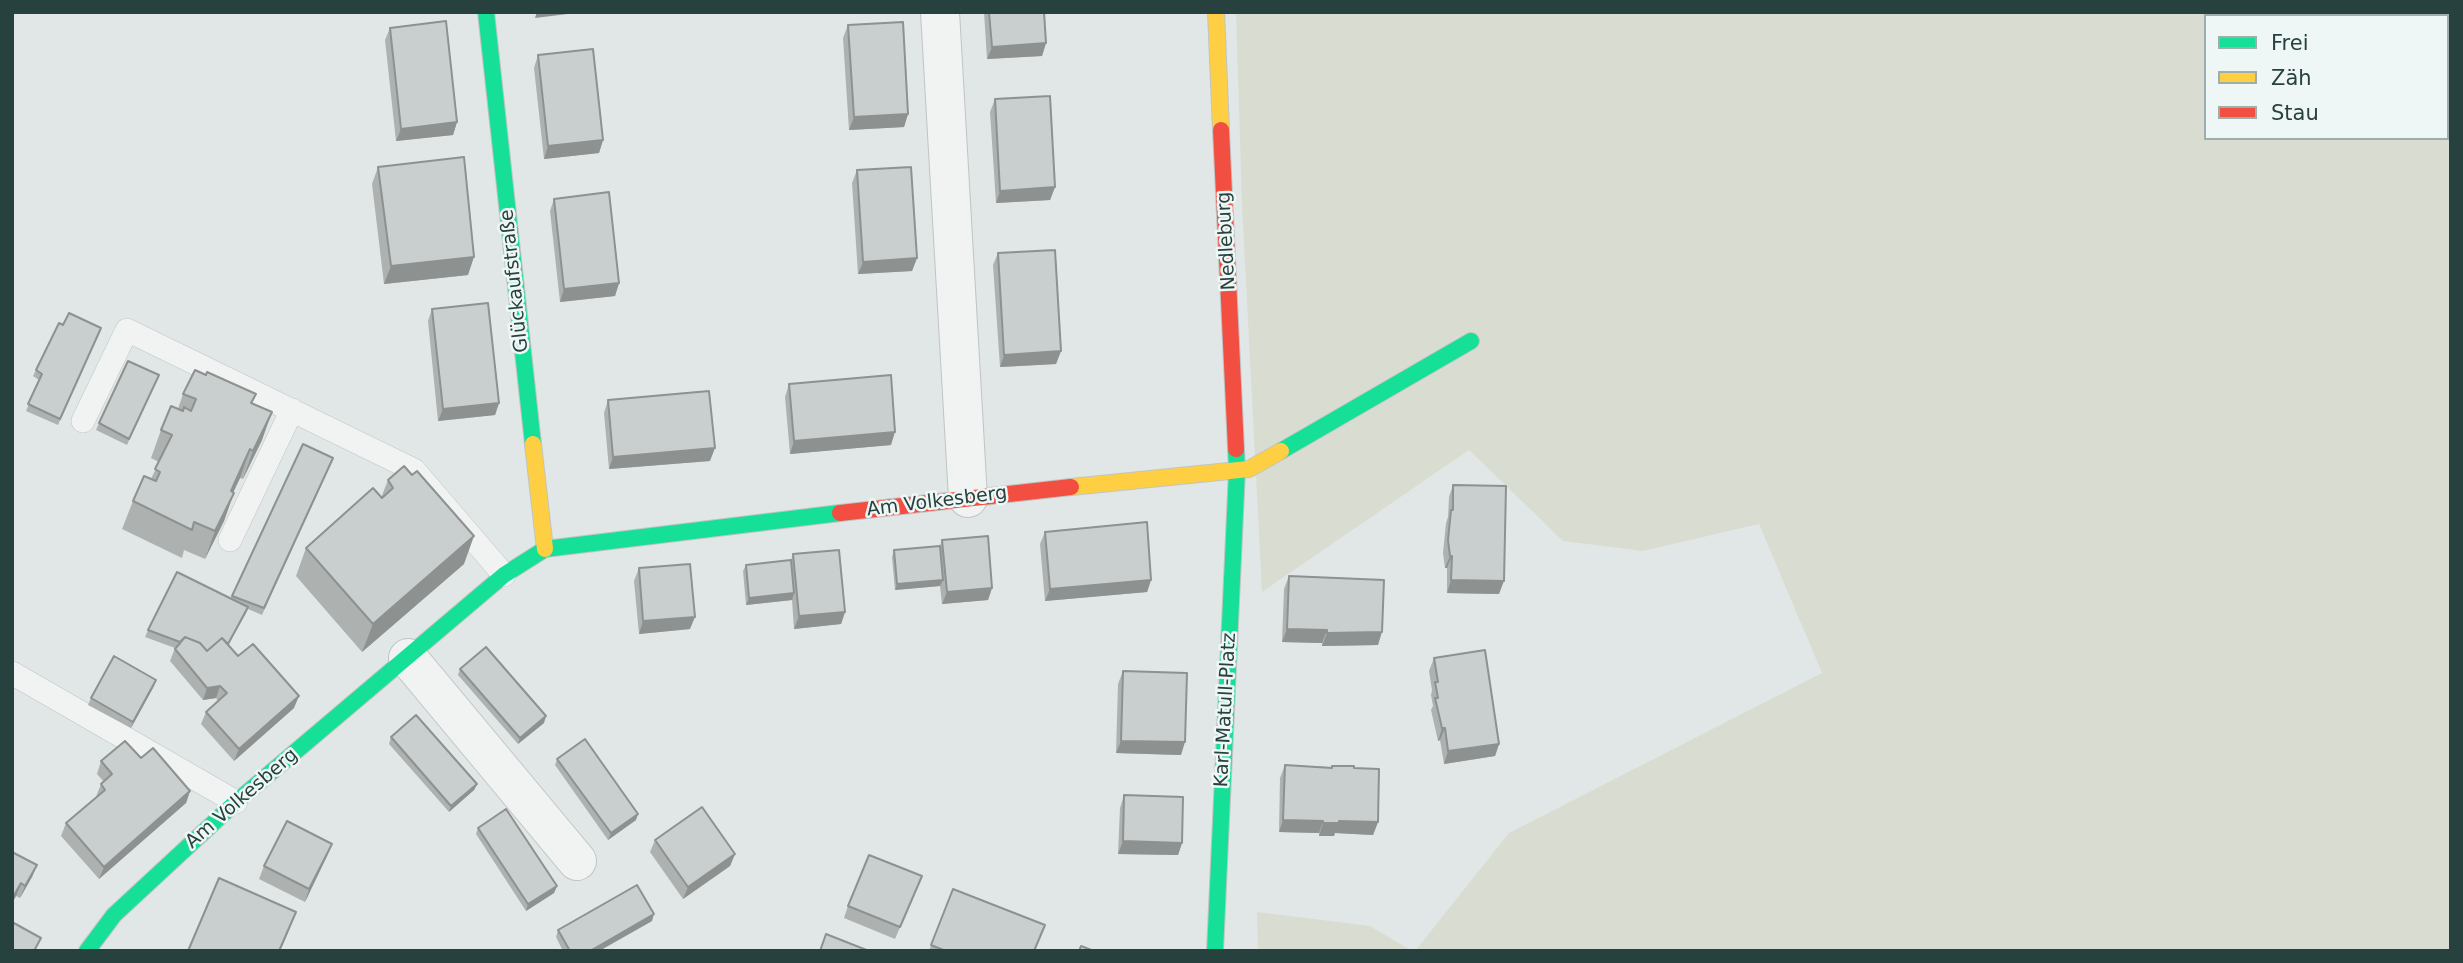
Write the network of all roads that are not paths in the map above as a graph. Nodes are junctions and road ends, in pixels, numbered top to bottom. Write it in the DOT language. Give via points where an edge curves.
graph roads {
  1 [pos="486,12"];
  2 [pos="940,12"];
  3 [pos="1216,12"];
  4 [pos="1471,341"];
  5 [pos="292,410"];
  6 [pos="83,421"];
  7 [pos="1237,470"];
  8 [pos="968,498"];
  9 [pos="230,541"];
  10 [pos="545,549"];
  11 [pos="504,575"];
  12 [pos="408,658"];
  13 [pos="12,673"];
  14 [pos="236,802"];
  15 [pos="577,861"];
  16 [pos="87,951"];
  17 [pos="1215,951"];
  1 -- 10 [label="street, Glückaufstraße"];
  2 -- 8 [label="street"];
  3 -- 7 [label="street, Nedleburg"];
  4 -- 7 [label="street, Am Volkesberg" via="1249,469"];
  5 -- 6 [label="lane" via="127,330"];
  5 -- 9 [label="lane"];
  5 -- 11 [label="lane" via="414,470"];
  7 -- 8 [label="street, Am Volkesberg"];
  7 -- 17 [label="street, Karl-Matull-Platz"];
  8 -- 10 [label="street, Am Volkesberg"];
  10 -- 11 [label="street, Am Volkesberg"];
  11 -- 12 [label="street, Am Volkesberg"];
  12 -- 14 [label="street, Am Volkesberg"];
  12 -- 15 [label="street"];
  13 -- 14 [label="lane"];
  14 -- 16 [label="street, Am Volkesberg" via="114,915"];
}
